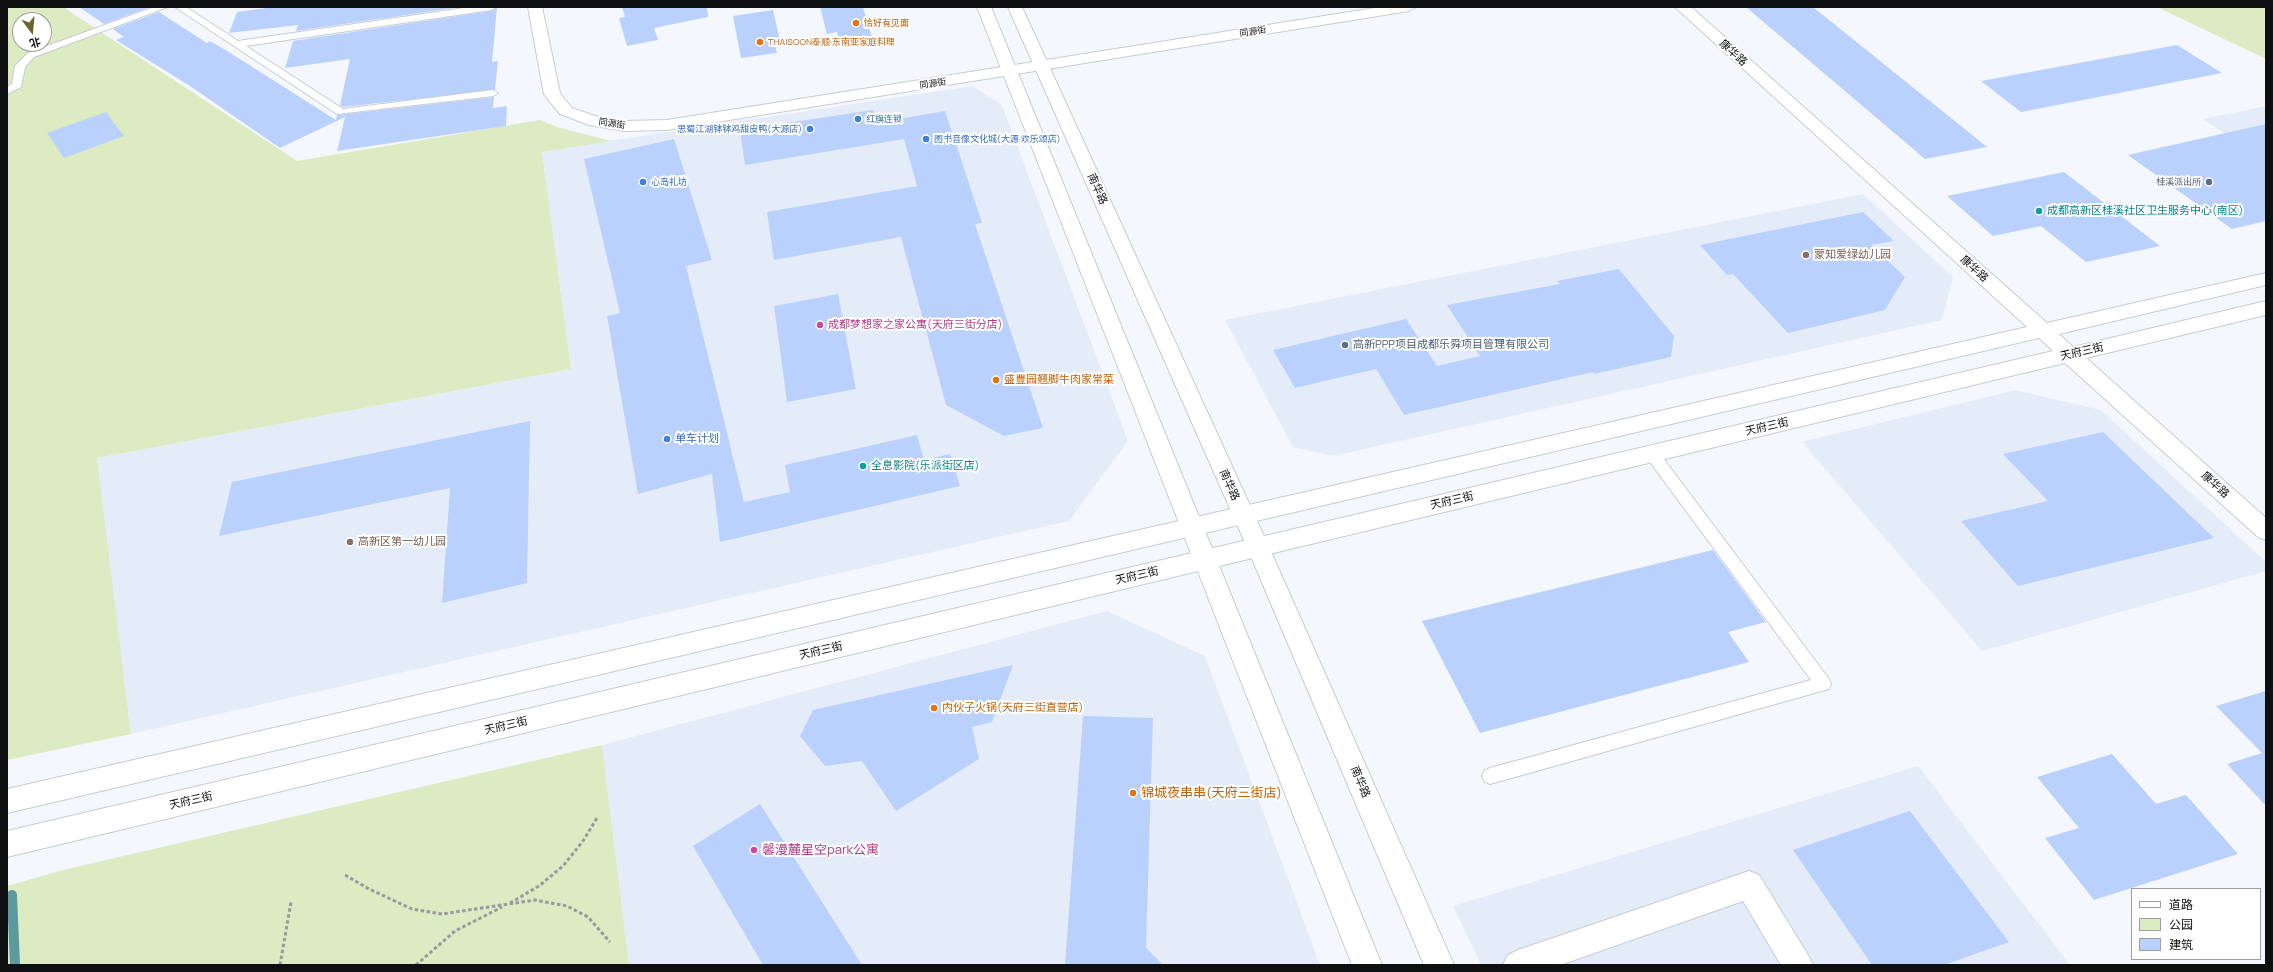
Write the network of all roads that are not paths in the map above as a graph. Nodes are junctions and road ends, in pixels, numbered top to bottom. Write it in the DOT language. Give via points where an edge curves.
graph roads {
  1 [pos="163,7"];
  2 [pos="180,7"];
  3 [pos="491,7"];
  4 [pos="535,7"];
  5 [pos="984,7"];
  6 [pos="1015,7"];
  7 [pos="1409,7"];
  8 [pos="1682,7"];
  9 [pos="236,44"];
  10 [pos="1042,66"];
  11 [pos="1010,72"];
  12 [pos="7,91"];
  13 [pos="493,93"];
  14 [pos="2266,279"];
  15 [pos="2266,308"];
  16 [pos="2043,330"];
  17 [pos="2070,355"];
  18 [pos="1652,454"];
  19 [pos="1242,515"];
  20 [pos="1194,526"];
  21 [pos="2266,531"];
  22 [pos="1258,547"];
  23 [pos="1206,560"];
  24 [pos="1490,776"];
  25 [pos="7,801"];
  26 [pos="7,844"];
  27 [pos="1367,965"];
  28 [pos="1439,965"];
  29 [pos="1518,965"];
  30 [pos="1798,965"];
  1 -- 12 [label="lane" via="31,55 20,66 17,85"];
  2 -- 9 [label="lane"];
  3 -- 9 [label="lane"];
  4 -- 11 [label="street, 同源街" via="552,94 566,111 595,122 624,126 667,125"];
  5 -- 11 [label="street"];
  6 -- 10 [label="street, 南华路"];
  7 -- 10 [label="street, 同源街"];
  8 -- 16 [label="street, 康华路"];
  9 -- 13 [label="lane" via="341,112"];
  10 -- 11 [label="street, 同源街"];
  10 -- 19 [label="street, 南华路"];
  11 -- 20 [label="street"];
  14 -- 16 [label="street"];
  15 -- 17 [label="street, 天府三街"];
  16 -- 17 [label="street, 康华路"];
  16 -- 19 [label="street"];
  17 -- 18 [label="street, 天府三街"];
  17 -- 21 [label="street, 康华路"];
  18 -- 22 [label="street, 天府三街"];
  18 -- 24 [label="lane" via="1823,684"];
  19 -- 20 [label="street"];
  19 -- 22 [label="street, 南华路"];
  20 -- 23 [label="street"];
  20 -- 25 [label="street"];
  22 -- 23 [label="street, 天府三街"];
  22 -- 28 [label="street, 南华路"];
  23 -- 26 [label="street, 天府三街"];
  23 -- 27 [label="street"];
  29 -- 30 [label="street" via="1749,885"];
}
